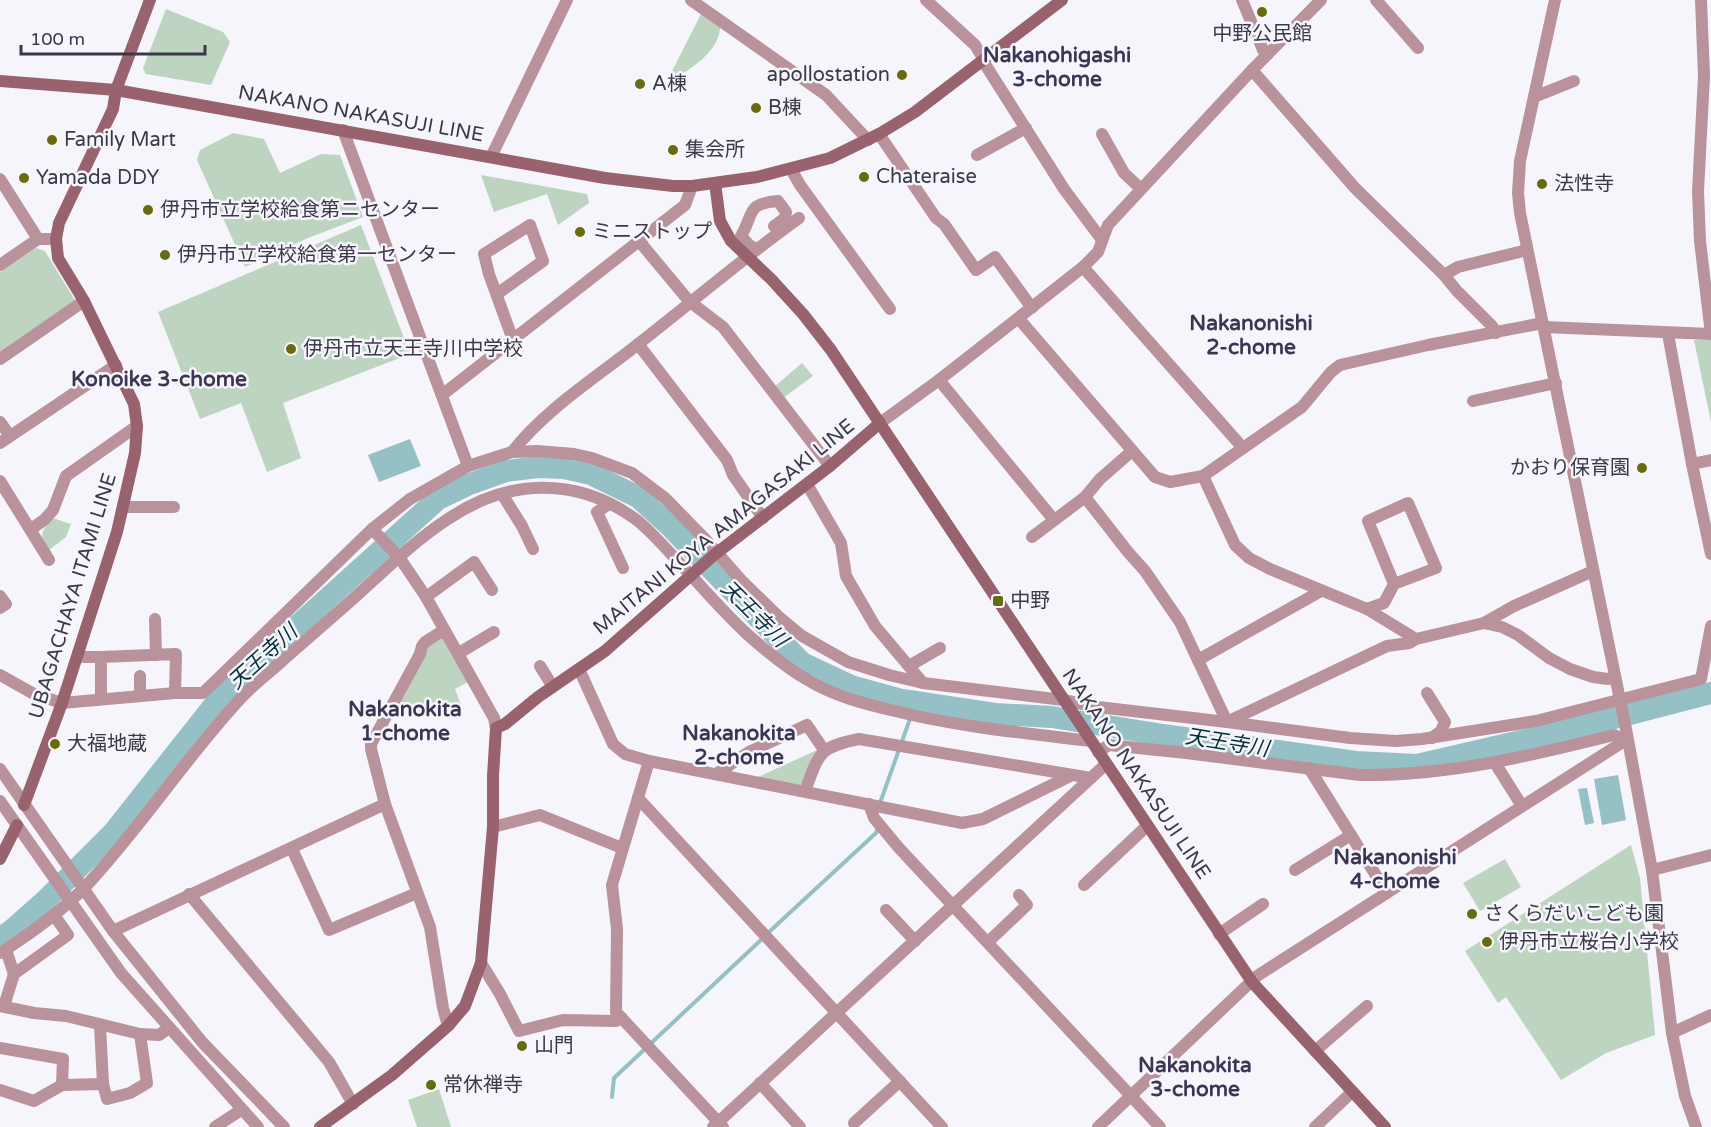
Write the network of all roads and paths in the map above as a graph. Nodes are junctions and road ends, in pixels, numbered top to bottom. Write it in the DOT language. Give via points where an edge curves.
graph roads {
  1 [pos="150,0"];
  2 [pos="567,0"];
  3 [pos="691,0"];
  4 [pos="926,0"];
  5 [pos="1062,0"];
  6 [pos="1242,0"];
  7 [pos="1321,0"];
  8 [pos="1376,0"];
  9 [pos="1555,0"];
  10 [pos="1701,0"];
  11 [pos="1418,48"];
  12 [pos="1268,54"];
  13 [pos="984,61"];
  14 [pos="1252,70"];
  15 [pos="0,81"];
  16 [pos="1574,81"];
  17 [pos="116,90"];
  18 [pos="1534,97"];
  19 [pos="1026,128"];
  20 [pos="343,130"];
  21 [pos="1102,134"];
  22 [pos="874,137"];
  23 [pos="977,155"];
  24 [pos="491,157"];
  25 [pos="791,170"];
  26 [pos="0,179"];
  27 [pos="715,183"];
  28 [pos="692,186"];
  29 [pos="1141,189"];
  30 [pos="1705,191"];
  31 [pos="5,196"];
  32 [pos="799,218"];
  33 [pos="38,239"];
  34 [pos="56,239"];
  35 [pos="1102,240"];
  36 [pos="639,241"];
  37 [pos="750,250"];
  38 [pos="1527,250"];
  39 [pos="0,265"];
  40 [pos="1083,267"];
  41 [pos="1444,275"];
  42 [pos="497,294"];
  43 [pos="84,301"];
  44 [pos="689,302"];
  45 [pos="1032,308"];
  46 [pos="890,309"];
  47 [pos="1019,319"];
  48 [pos="1544,325"];
  49 [pos="1496,333"];
  50 [pos="1668,334"];
  51 [pos="1711,334"];
  52 [pos="513,340"];
  53 [pos="638,344"];
  54 [pos="0,359"];
  55 [pos="116,365"];
  56 [pos="939,380"];
  57 [pos="1556,384"];
  58 [pos="442,395"];
  59 [pos="1473,401"];
  60 [pos="0,422"];
  61 [pos="879,423"];
  62 [pos="137,426"];
  63 [pos="5,440"];
  64 [pos="1243,448"];
  65 [pos="1132,451"];
  66 [pos="512,452"];
  67 [pos="1711,460"];
  68 [pos="1692,464"];
  69 [pos="468,466"];
  70 [pos="830,466"];
  71 [pos="1203,476"];
  72 [pos="0,481"];
  73 [pos="807,484"];
  74 [pos="501,494"];
  75 [pos="1085,497"];
  76 [pos="609,504"];
  77 [pos="123,507"];
  78 [pos="166,509"];
  79 [pos="763,518"];
  80 [pos="1054,520"];
  81 [pos="31,529"];
  82 [pos="375,532"];
  83 [pos="1032,537"];
  84 [pos="533,549"];
  85 [pos="716,554"];
  86 [pos="1711,554"];
  87 [pos="397,555"];
  88 [pos="49,560"];
  89 [pos="623,568"];
  90 [pos="1593,572"];
  91 [pos="693,573"];
  92 [pos="1394,584"];
  93 [pos="492,590"];
  94 [pos="1321,591"];
  95 [pos="0,596"];
  96 [pos="426,597"];
  97 [pos="0,608"];
  98 [pos="1367,609"];
  99 [pos="155,619"];
  100 [pos="1484,623"];
  101 [pos="1711,626"];
  102 [pos="444,630"];
  103 [pos="494,632"];
  104 [pos="1416,639"];
  105 [pos="940,648"];
  106 [pos="78,653"];
  107 [pos="459,653"];
  108 [pos="156,655"];
  109 [pos="100,657"];
  110 [pos="1198,660"];
  111 [pos="540,666"];
  112 [pos="909,666"];
  113 [pos="579,669"];
  114 [pos="0,675"];
  115 [pos="140,676"];
  116 [pos="1615,677"];
  117 [pos="923,683"];
  118 [pos="553,687"];
  119 [pos="176,693"];
  120 [pos="1426,693"];
  121 [pos="140,696"];
  122 [pos="101,699"];
  123 [pos="1620,702"];
  124 [pos="62,703"];
  125 [pos="1065,703"];
  126 [pos="1227,722"];
  127 [pos="496,728"];
  128 [pos="1626,734"];
  129 [pos="1089,738"];
  130 [pos="1432,738"];
  131 [pos="824,750"];
  132 [pos="1098,752"];
  133 [pos="649,761"];
  134 [pos="1495,763"];
  135 [pos="1106,764"];
  136 [pos="1309,768"];
  137 [pos="0,769"];
  138 [pos="716,774"];
  139 [pos="1072,775"];
  140 [pos="1091,778"];
  141 [pos="805,791"];
  142 [pos="638,798"];
  143 [pos="0,801"];
  144 [pos="386,804"];
  145 [pos="869,804"];
  146 [pos="24,805"];
  147 [pos="1522,806"];
  148 [pos="17,825"];
  149 [pos="1147,826"];
  150 [pos="493,827"];
  151 [pos="1351,835"];
  152 [pos="622,848"];
  153 [pos="292,849"];
  154 [pos="1711,855"];
  155 [pos="0,859"];
  156 [pos="1295,870"];
  157 [pos="1652,870"];
  158 [pos="1084,885"];
  159 [pos="82,886"];
  160 [pos="417,893"];
  161 [pos="1387,893"];
  162 [pos="189,894"];
  163 [pos="69,899"];
  164 [pos="1263,904"];
  165 [pos="954,905"];
  166 [pos="1028,905"];
  167 [pos="886,910"];
  168 [pos="54,915"];
  169 [pos="113,931"];
  170 [pos="1219,934"];
  171 [pos="915,940"];
  172 [pos="988,942"];
  173 [pos="3,951"];
  174 [pos="481,963"];
  175 [pos="14,974"];
  176 [pos="1252,982"];
  177 [pos="2,1006"];
  178 [pos="1367,1006"];
  179 [pos="837,1013"];
  180 [pos="1711,1015"];
  181 [pos="622,1018"];
  182 [pos="100,1025"];
  183 [pos="448,1026"];
  184 [pos="169,1029"];
  185 [pos="1672,1033"];
  186 [pos="140,1034"];
  187 [pos="0,1048"];
  188 [pos="1315,1051"];
  189 [pos="900,1081"];
  190 [pos="760,1083"];
  191 [pos="103,1084"];
  192 [pos="62,1085"];
  193 [pos="0,1090"];
  194 [pos="1352,1092"];
  195 [pos="1131,1096"];
  196 [pos="353,1104"];
  197 [pos="241,1110"];
  198 [pos="854,1123"];
  199 [pos="718,1125"];
  200 [pos="215,1127"];
  201 [pos="258,1127"];
  202 [pos="284,1127"];
  203 [pos="320,1127"];
  204 [pos="800,1127"];
  205 [pos="942,1127"];
  206 [pos="1098,1127"];
  207 [pos="1160,1127"];
  208 [pos="1315,1127"];
  209 [pos="1385,1127"];
  210 [pos="1695,1127"];
  1 -- 17 [label="main road"];
  2 -- 24 [label="street"];
  3 -- 22 [label="street" via="826,94"];
  4 -- 13 [label="street" via="975,45"];
  5 -- 13 [label="main road"];
  6 -- 12 [label="street"];
  7 -- 12 [label="street"];
  8 -- 11 [label="street"];
  9 -- 18 [label="street"];
  10 -- 30 [label="street"];
  12 -- 14 [label="street"];
  13 -- 19 [label="street"];
  13 -- 22 [label="main road"];
  14 -- 29 [label="street"];
  14 -- 41 [label="street" via="1355,188"];
  15 -- 17 [label="main road, NAKANO NAKASUJI LINE"];
  16 -- 18 [label="street"];
  17 -- 20 [label="main road, NAKANO NAKASUJI LINE"];
  17 -- 34 [label="main road" via="113,109 59,223"];
  18 -- 38 [label="street" via="1518,175"];
  19 -- 23 [label="street"];
  19 -- 35 [label="street"];
  20 -- 24 [label="main road, NAKANO NAKASUJI LINE"];
  20 -- 58 [label="street"];
  21 -- 29 [label="street" via="1124,172"];
  22 -- 25 [label="main road" via="830,158"];
  22 -- 45 [label="street" via="976,270 995,257"];
  24 -- 28 [label="main road, NAKANO NAKASUJI LINE" via="605,178"];
  25 -- 27 [label="main road"];
  25 -- 46 [label="street" via="836,243 880,287"];
  26 -- 31 [label="street"];
  27 -- 28 [label="main road, NAKANO NAKASUJI LINE"];
  27 -- 37 [label="main road, MAITANI KOYA AMAGASAKI LINE" via="720,221 731,241"];
  28 -- 36 [label="street" via="685,205"];
  29 -- 35 [label="street" via="1108,225"];
  30 -- 51 [label="street" via="1700,241"];
  31 -- 33 [label="street"];
  32 -- 37 [label="street"];
  33 -- 34 [label="street"];
  33 -- 39 [label="street"];
  34 -- 43 [label="main road, UBAGACHAYA ITAMI LINE" via="58,258"];
  35 -- 40 [label="street" via="1098,252"];
  36 -- 44 [label="street"];
  36 -- 52 [label="street"];
  37 -- 44 [label="street"];
  37 -- 61 [label="main road, MAITANI KOYA AMAGASAKI LINE" via="831,350"];
  38 -- 41 [label="street" via="1458,267"];
  38 -- 48 [label="street"];
  40 -- 45 [label="street"];
  40 -- 64 [label="street"];
  41 -- 49 [label="street"];
  42 -- 42 [label="street" via="543,261 530,225 484,254"];
  42 -- 52 [label="street"];
  43 -- 54 [label="street"];
  43 -- 55 [label="main road, UBAGACHAYA ITAMI LINE"];
  44 -- 53 [label="street"];
  44 -- 70 [label="street" via="723,327"];
  45 -- 47 [label="street"];
  47 -- 56 [label="street"];
  47 -- 65 [label="street"];
  48 -- 49 [label="street"];
  48 -- 50 [label="street"];
  48 -- 57 [label="street"];
  49 -- 64 [label="street" via="1340,365 1302,406"];
  50 -- 51 [label="street"];
  50 -- 68 [label="street"];
  52 -- 58 [label="street"];
  53 -- 66 [label="street" via="530,430"];
  53 -- 79 [label="street" via="727,460"];
  55 -- 62 [label="main road, UBAGACHAYA ITAMI LINE" via="134,404"];
  55 -- 63 [label="street"];
  56 -- 61 [label="street"];
  56 -- 80 [label="street"];
  57 -- 59 [label="street" via="1492,393"];
  57 -- 90 [label="street"];
  58 -- 69 [label="street"];
  60 -- 63 [label="street"];
  61 -- 70 [label="main road, MAITANI KOYA AMAGASAKI LINE"];
  61 -- 125 [label="main road, NAKANO NAKASUJI LINE"];
  62 -- 77 [label="main road, UBAGACHAYA ITAMI LINE"];
  62 -- 81 [label="street" via="66,476 53,510"];
  64 -- 71 [label="street"];
  65 -- 71 [label="street" via="1162,480"];
  65 -- 75 [label="street"];
  66 -- 69 [label="street"];
  66 -- 85 [label="street" via="574,454 632,474 665,498"];
  67 -- 68 [label="street"];
  68 -- 86 [label="street"];
  69 -- 82 [label="street" via="410,499"];
  70 -- 73 [label="main road, MAITANI KOYA AMAGASAKI LINE"];
  71 -- 94 [label="street" via="1235,545 1249,558"];
  72 -- 81 [label="street"];
  73 -- 79 [label="main road, MAITANI KOYA AMAGASAKI LINE"];
  73 -- 112 [label="street" via="841,543 846,576 875,626"];
  74 -- 76 [label="street" via="522,489 565,489"];
  74 -- 84 [label="street"];
  74 -- 87 [label="street" via="471,505"];
  75 -- 80 [label="street"];
  75 -- 110 [label="street" via="1156,587 1180,622"];
  76 -- 89 [label="street" via="597,512"];
  76 -- 91 [label="street" via="645,526"];
  77 -- 78 [label="street"];
  77 -- 106 [label="main road, UBAGACHAYA ITAMI LINE"];
  79 -- 85 [label="main road, MAITANI KOYA AMAGASAKI LINE"];
  80 -- 83 [label="street"];
  81 -- 88 [label="street"];
  82 -- 87 [label="street"];
  82 -- 119 [label="street" via="203,693"];
  85 -- 91 [label="main road, MAITANI KOYA AMAGASAKI LINE"];
  85 -- 117 [label="street" via="802,636 848,662"];
  87 -- 96 [label="street"];
  87 -- 159 [label="street" via="245,694 123,844"];
  90 -- 100 [label="street"];
  90 -- 116 [label="street"];
  91 -- 113 [label="main road, MAITANI KOYA AMAGASAKI LINE"];
  91 -- 129 [label="street" via="746,633 807,680 864,704 990,729"];
  92 -- 92 [label="street" via="1368,521 1408,503 1436,568"];
  92 -- 98 [label="street" via="1384,603"];
  93 -- 96 [label="street" via="474,562"];
  94 -- 98 [label="street"];
  94 -- 110 [label="street"];
  95 -- 97 [label="street" via="6,604"];
  96 -- 102 [label="street"];
  98 -- 104 [label="street"];
  99 -- 108 [label="street"];
  100 -- 104 [label="street"];
  100 -- 116 [label="street" via="1502,627 1570,669 1593,677"];
  101 -- 123 [label="street" via="1701,679"];
  102 -- 107 [label="street"];
  102 -- 144 [label="street" via="422,646 371,744"];
  103 -- 107 [label="street"];
  104 -- 126 [label="street" via="1387,646"];
  105 -- 112 [label="street"];
  106 -- 109 [label="street"];
  106 -- 124 [label="main road, UBAGACHAYA ITAMI LINE"];
  107 -- 127 [label="street"];
  108 -- 109 [label="street"];
  108 -- 119 [label="street" via="176,654"];
  109 -- 122 [label="street"];
  110 -- 126 [label="street"];
  111 -- 118 [label="street"];
  112 -- 117 [label="street"];
  113 -- 118 [label="main road, MAITANI KOYA AMAGASAKI LINE"];
  113 -- 133 [label="street" via="614,744 625,754"];
  114 -- 124 [label="street" via="34,694"];
  115 -- 121 [label="street"];
  116 -- 123 [label="street"];
  117 -- 125 [label="street"];
  118 -- 127 [label="main road, MAITANI KOYA AMAGASAKI LINE"];
  119 -- 121 [label="street"];
  120 -- 130 [label="street" via="1445,722"];
  121 -- 122 [label="street"];
  122 -- 124 [label="street"];
  123 -- 128 [label="street"];
  123 -- 130 [label="street"];
  124 -- 146 [label="main road, UBAGACHAYA ITAMI LINE"];
  125 -- 126 [label="street"];
  125 -- 129 [label="main road, NAKANO NAKASUJI LINE"];
  126 -- 130 [label="street" via="1350,738"];
  127 -- 150 [label="main road"];
  128 -- 134 [label="street"];
  128 -- 147 [label="street"];
  128 -- 157 [label="street"];
  129 -- 132 [label="main road, NAKANO NAKASUJI LINE"];
  131 -- 138 [label="street" via="807,725 749,752"];
  131 -- 139 [label="street" via="859,739"];
  131 -- 141 [label="street"];
  132 -- 135 [label="main road, NAKANO NAKASUJI LINE"];
  132 -- 136 [label="street" via="1108,746"];
  133 -- 138 [label="street"];
  133 -- 142 [label="street"];
  134 -- 136 [label="street" via="1389,776"];
  134 -- 147 [label="street"];
  135 -- 140 [label="street"];
  135 -- 149 [label="main road, NAKANO NAKASUJI LINE"];
  136 -- 151 [label="street"];
  137 -- 146 [label="street"];
  138 -- 141 [label="street"];
  139 -- 140 [label="street"];
  139 -- 145 [label="street" via="983,819 962,823"];
  140 -- 165 [label="street"];
  141 -- 145 [label="street"];
  142 -- 152 [label="street"];
  142 -- 179 [label="street"];
  143 -- 148 [label="street"];
  144 -- 153 [label="street"];
  144 -- 160 [label="street"];
  145 -- 165 [label="street" via="874,818"];
  146 -- 159 [label="street"];
  147 -- 161 [label="street"];
  148 -- 155 [label="main road"];
  148 -- 163 [label="street"];
  149 -- 158 [label="street" via="1098,879"];
  149 -- 170 [label="main road, NAKANO NAKASUJI LINE"];
  150 -- 152 [label="street" via="540,815"];
  150 -- 174 [label="main road"];
  151 -- 156 [label="street"];
  151 -- 161 [label="street"];
  152 -- 181 [label="street" via="612,885 617,929 616,1012"];
  153 -- 160 [label="street" via="328,930"];
  153 -- 162 [label="street"];
  154 -- 157 [label="street"];
  157 -- 185 [label="street"];
  159 -- 163 [label="street"];
  159 -- 169 [label="street"];
  160 -- 183 [label="street" via="430,927"];
  161 -- 176 [label="street"];
  162 -- 169 [label="street"];
  162 -- 196 [label="street" via="329,1062"];
  163 -- 168 [label="street"];
  163 -- 184 [label="street" via="121,973"];
  164 -- 170 [label="street"];
  165 -- 171 [label="street"];
  165 -- 172 [label="street"];
  166 -- 172 [label="street"];
  167 -- 171 [label="street"];
  168 -- 173 [label="street"];
  168 -- 175 [label="street" via="68,935"];
  169 -- 202 [label="street" via="202,1042"];
  170 -- 176 [label="main road, NAKANO NAKASUJI LINE"];
  171 -- 179 [label="street"];
  172 -- 195 [label="street"];
  173 -- 175 [label="street"];
  174 -- 181 [label="street" via="519,1031 562,1020"];
  174 -- 183 [label="main road" via="465,1006"];
  175 -- 177 [label="street"];
  176 -- 188 [label="main road, NAKANO NAKASUJI LINE"];
  176 -- 195 [label="street"];
  177 -- 182 [label="street"];
  178 -- 188 [label="street"];
  179 -- 189 [label="street"];
  179 -- 190 [label="street"];
  180 -- 185 [label="street"];
  181 -- 199 [label="street"];
  182 -- 186 [label="street"];
  182 -- 191 [label="street"];
  183 -- 196 [label="main road" via="392,1076"];
  184 -- 186 [label="street" via="159,1035"];
  184 -- 197 [label="street"];
  185 -- 210 [label="street"];
  186 -- 191 [label="street" via="147,1083 107,1099"];
  187 -- 192 [label="street" via="63,1059"];
  188 -- 194 [label="main road, NAKANO NAKASUJI LINE"];
  189 -- 198 [label="street"];
  189 -- 205 [label="street"];
  190 -- 199 [label="street"];
  190 -- 204 [label="street"];
  191 -- 192 [label="street"];
  192 -- 193 [label="street" via="34,1101"];
  194 -- 208 [label="street"];
  194 -- 209 [label="main road, NAKANO NAKASUJI LINE"];
  195 -- 206 [label="street"];
  195 -- 207 [label="street"];
  196 -- 203 [label="main road"];
  197 -- 200 [label="street"];
  197 -- 201 [label="street"];
}
